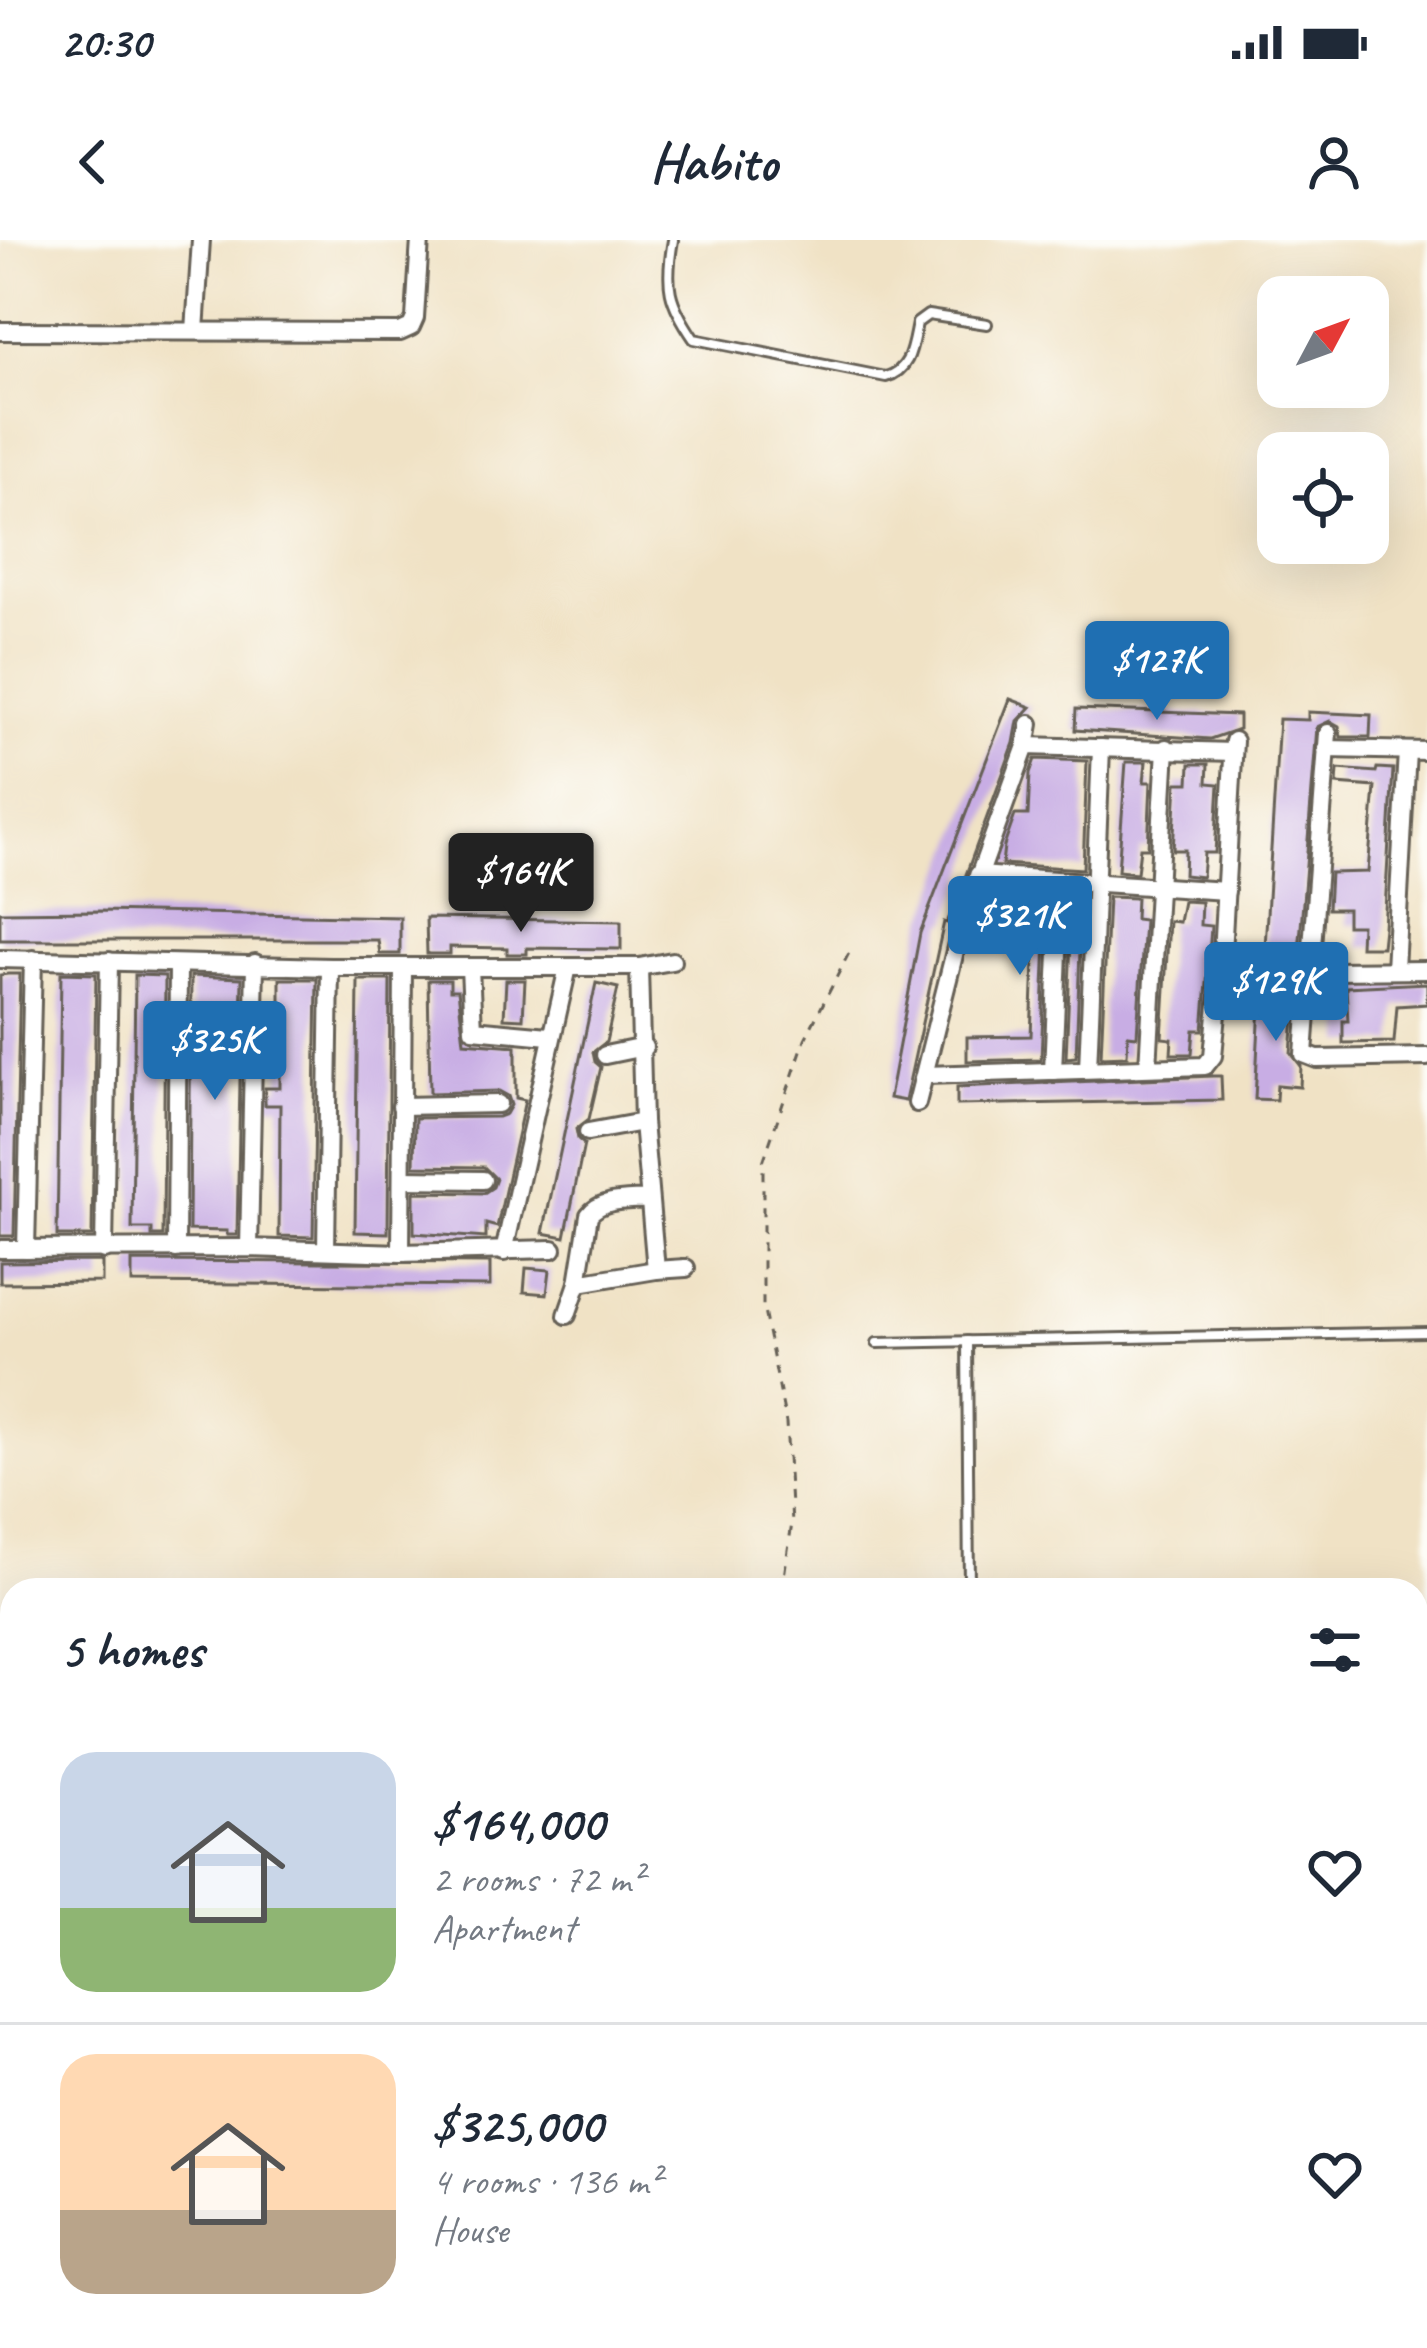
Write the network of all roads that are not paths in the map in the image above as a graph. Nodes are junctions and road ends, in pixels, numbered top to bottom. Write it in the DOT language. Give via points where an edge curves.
graph roads {
  1 [pos="202,240"];
  2 [pos="420,240"];
  3 [pos="673,240"];
  4 [pos="987,324"];
  5 [pos="0,331"];
  6 [pos="195,332"];
  7 [pos="1030,724"];
  8 [pos="1026,746"];
  9 [pos="1101,748"];
  10 [pos="1166,748"];
  11 [pos="1407,751"];
  12 [pos="1427,752"];
  13 [pos="978,874"];
  14 [pos="1061,881"];
  15 [pos="1096,883"];
  16 [pos="1159,887"];
  17 [pos="1226,891"];
  18 [pos="0,958"];
  19 [pos="33,959"];
  20 [pos="109,961"];
  21 [pos="672,961"];
  22 [pos="255,963"];
  23 [pos="178,964"];
  24 [pos="330,967"];
  25 [pos="404,967"];
  26 [pos="568,967"];
  27 [pos="639,967"];
  28 [pos="470,968"];
  29 [pos="1395,969"];
  30 [pos="1427,970"];
  31 [pos="1309,971"];
  32 [pos="1221,972"];
  33 [pos="549,1036"];
  34 [pos="644,1047"];
  35 [pos="605,1055"];
  36 [pos="1427,1057"];
  37 [pos="1148,1067"];
  38 [pos="1088,1069"];
  39 [pos="1053,1071"];
  40 [pos="926,1076"];
  41 [pos="917,1103"];
  42 [pos="498,1104"];
  43 [pos="401,1106"];
  44 [pos="643,1121"];
  45 [pos="588,1132"];
  46 [pos="402,1179"];
  47 [pos="483,1180"];
  48 [pos="648,1199"];
  49 [pos="249,1248"];
  50 [pos="0,1249"];
  51 [pos="26,1249"];
  52 [pos="176,1249"];
  53 [pos="104,1250"];
  54 [pos="326,1250"];
  55 [pos="553,1250"];
  56 [pos="504,1252"];
  57 [pos="401,1253"];
  58 [pos="686,1268"];
  59 [pos="656,1270"];
  60 [pos="578,1283"];
  61 [pos="567,1315"];
  62 [pos="1427,1332"];
  63 [pos="967,1341"];
  64 [pos="877,1343"];
  65 [pos="969,1578"];
  1 -- 6 [label="street"];
  2 -- 6 [label="street" via="415,318 400,332"];
  3 -- 4 [label="lane" via="667,284 694,339 886,377 899,374 916,323 928,315"];
  5 -- 6 [label="street"];
  7 -- 8 [label="street"];
  8 -- 9 [label="street"];
  8 -- 13 [label="street"];
  9 -- 10 [label="street"];
  9 -- 15 [label="street"];
  10 -- 16 [label="street"];
  10 -- 17 [label="street" via="1234,746"];
  11 -- 12 [label="street"];
  11 -- 29 [label="street"];
  11 -- 31 [label="street" via="1328,741"];
  13 -- 14 [label="street"];
  13 -- 40 [label="street"];
  14 -- 15 [label="street"];
  14 -- 39 [label="street"];
  15 -- 16 [label="street"];
  15 -- 38 [label="street"];
  16 -- 17 [label="street"];
  16 -- 37 [label="street"];
  17 -- 32 [label="street"];
  18 -- 19 [label="street"];
  19 -- 20 [label="street"];
  19 -- 51 [label="street"];
  20 -- 23 [label="street"];
  20 -- 53 [label="street"];
  21 -- 27 [label="street"];
  22 -- 23 [label="street"];
  22 -- 24 [label="street"];
  22 -- 49 [label="street"];
  23 -- 52 [label="street"];
  24 -- 25 [label="street"];
  24 -- 54 [label="street"];
  25 -- 28 [label="street"];
  25 -- 43 [label="street"];
  26 -- 27 [label="street"];
  26 -- 28 [label="street"];
  26 -- 33 [label="street"];
  27 -- 34 [label="street"];
  28 -- 33 [label="street" via="472,1029"];
  29 -- 30 [label="street"];
  29 -- 31 [label="street"];
  31 -- 32 [label="street"];
  31 -- 36 [label="street" via="1309,1058"];
  32 -- 37 [label="street" via="1211,1063"];
  33 -- 56 [label="street"];
  34 -- 35 [label="street"];
  34 -- 44 [label="street"];
  37 -- 38 [label="street"];
  38 -- 39 [label="street"];
  39 -- 40 [label="street"];
  40 -- 41 [label="street"];
  42 -- 43 [label="street"];
  43 -- 46 [label="street"];
  44 -- 45 [label="street"];
  44 -- 48 [label="street"];
  46 -- 47 [label="street"];
  46 -- 57 [label="street"];
  48 -- 59 [label="street"];
  48 -- 60 [label="street" via="601,1204 589,1215"];
  49 -- 52 [label="street"];
  49 -- 54 [label="street"];
  50 -- 51 [label="street"];
  51 -- 53 [label="street"];
  52 -- 53 [label="street"];
  54 -- 57 [label="street"];
  55 -- 56 [label="street"];
  56 -- 57 [label="street"];
  58 -- 59 [label="street"];
  59 -- 60 [label="street"];
  60 -- 61 [label="street"];
  62 -- 63 [label="lane"];
  63 -- 64 [label="lane"];
  63 -- 65 [label="lane"];
}
